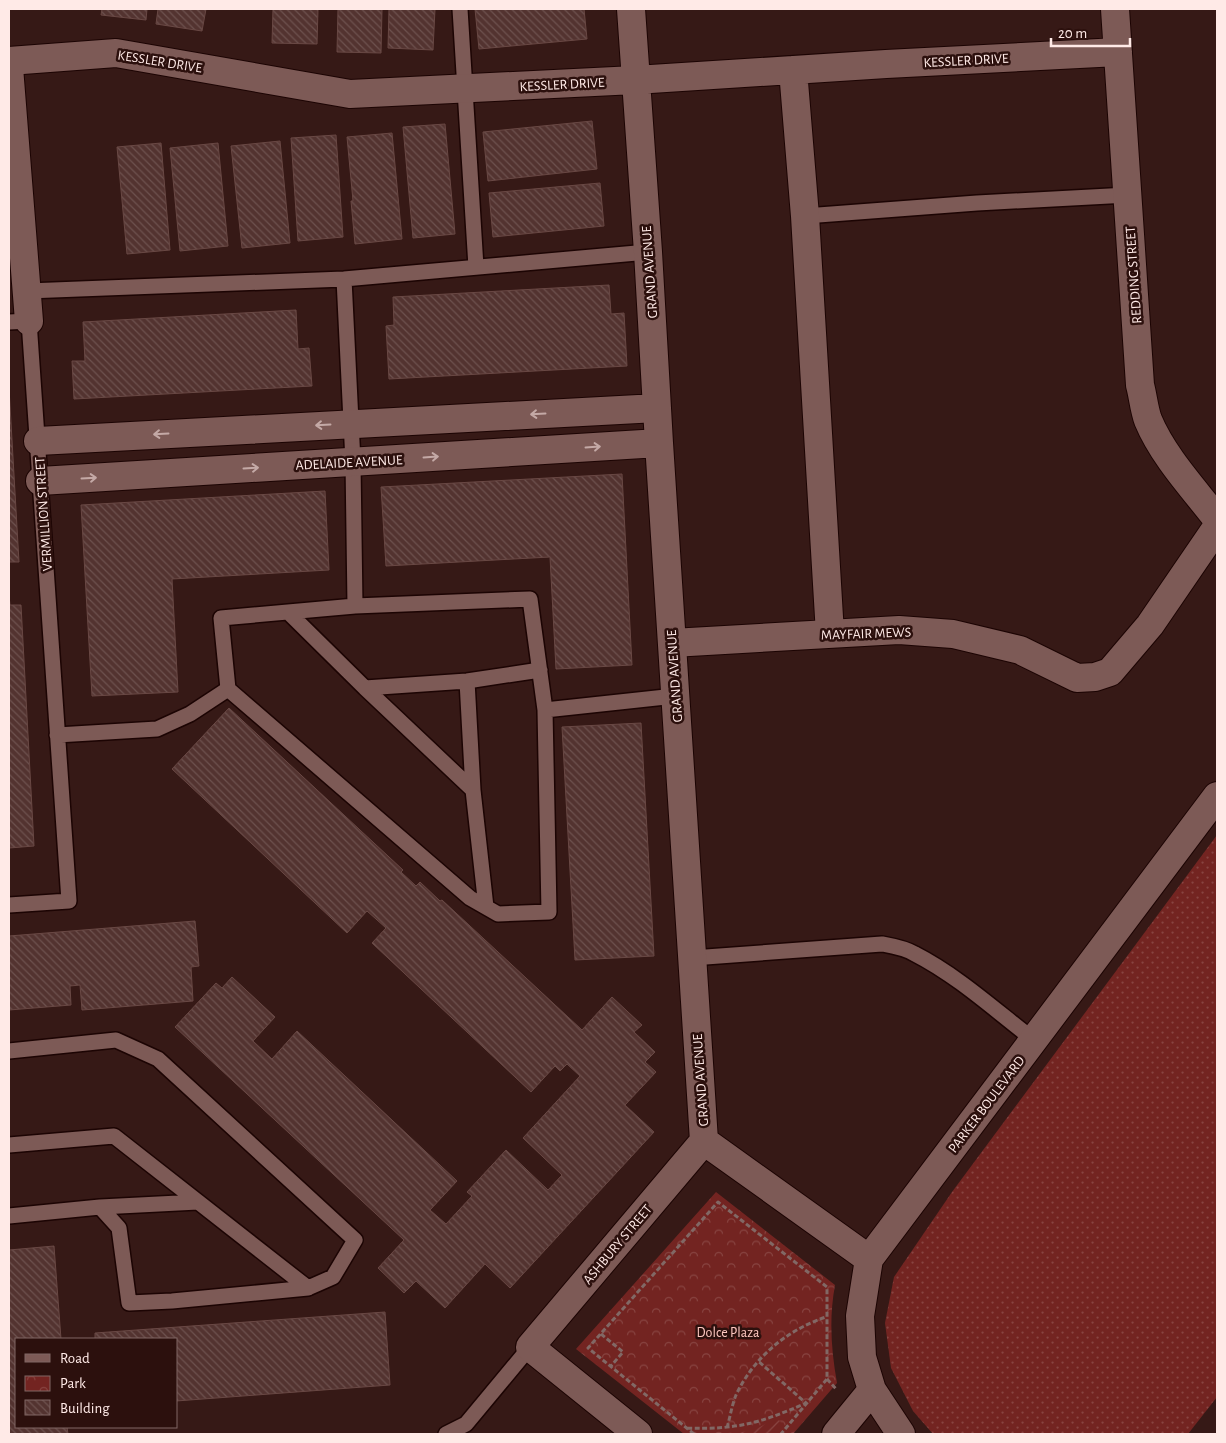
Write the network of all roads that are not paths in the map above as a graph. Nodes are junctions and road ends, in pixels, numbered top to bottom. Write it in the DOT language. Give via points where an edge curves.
graph roads {
  1 [pos="460,9"];
  2 [pos="631,9"];
  3 [pos="1115,9"];
  4 [pos="1118,52"];
  5 [pos="9,62"];
  6 [pos="9,67"];
  7 [pos="793,70"];
  8 [pos="635,80"];
  9 [pos="465,89"];
  10 [pos="1128,195"];
  11 [pos="805,216"];
  12 [pos="648,252"];
  13 [pos="476,268"];
  14 [pos="344,279"];
  15 [pos="27,291"];
  16 [pos="19,322"];
  17 [pos="657,408"];
  18 [pos="350,424"];
  19 [pos="38,441"];
  20 [pos="659,443"];
  21 [pos="353,462"];
  22 [pos="40,481"];
  23 [pos="1217,519"];
  24 [pos="1217,527"];
  25 [pos="355,606"];
  26 [pos="288,612"];
  27 [pos="830,634"];
  28 [pos="672,643"];
  29 [pos="540,670"];
  30 [pos="467,680"];
  31 [pos="365,688"];
  32 [pos="228,689"];
  33 [pos="676,696"];
  34 [pos="545,710"];
  35 [pos="57,734"];
  36 [pos="474,790"];
  37 [pos="1217,796"];
  38 [pos="9,905"];
  39 [pos="486,907"];
  40 [pos="692,958"];
  41 [pos="1034,1040"];
  42 [pos="9,1051"];
  43 [pos="704,1141"];
  44 [pos="9,1145"];
  45 [pos="198,1202"];
  46 [pos="100,1207"];
  47 [pos="9,1216"];
  48 [pos="869,1258"];
  49 [pos="308,1288"];
  50 [pos="530,1347"];
  51 [pos="872,1390"];
  52 [pos="446,1434"];
  53 [pos="638,1434"];
  54 [pos="836,1434"];
  55 [pos="901,1434"];
  1 -- 9 [label="lane"];
  2 -- 8 [label="street, GRAND AVENUE"];
  3 -- 4 [label="street, REDDING STREET"];
  4 -- 7 [label="street, KESSLER DRIVE"];
  4 -- 10 [label="street, REDDING STREET"];
  5 -- 9 [label="street, KESSLER DRIVE" via="116,53 350,94"];
  6 -- 15 [label="street, VERMILLION STREET"];
  7 -- 8 [label="street, KESSLER DRIVE"];
  7 -- 11 [label="street"];
  8 -- 9 [label="street, KESSLER DRIVE"];
  8 -- 12 [label="street, GRAND AVENUE"];
  9 -- 13 [label="lane"];
  10 -- 11 [label="lane"];
  10 -- 23 [label="street, REDDING STREET" via="1140,385 1148,419 1168,454"];
  11 -- 27 [label="street"];
  12 -- 13 [label="lane"];
  12 -- 17 [label="street, GRAND AVENUE"];
  13 -- 14 [label="lane"];
  14 -- 15 [label="lane"];
  14 -- 18 [label="lane"];
  15 -- 16 [label="street, VERMILLION STREET"];
  16 -- 19 [label="lane, VERMILLION STREET"];
  17 -- 18 [label="street, one-way"];
  17 -- 20 [label="street, GRAND AVENUE"];
  18 -- 19 [label="street, one-way"];
  18 -- 21 [label="lane"];
  19 -- 22 [label="lane, VERMILLION STREET"];
  21 -- 20 [label="street, ADELAIDE AVENUE, one-way"];
  20 -- 28 [label="street, GRAND AVENUE"];
  22 -- 21 [label="street, ADELAIDE AVENUE, one-way"];
  21 -- 25 [label="lane"];
  22 -- 35 [label="lane, VERMILLION STREET"];
  24 -- 27 [label="street, MAYFAIR MEWS" via="1150,625 1110,672 1095,677 1078,678 1020,650 953,634 899,630"];
  25 -- 26 [label="lane"];
  25 -- 29 [label="lane" via="530,599"];
  26 -- 31 [label="lane"];
  26 -- 32 [label="lane" via="221,618"];
  27 -- 28 [label="street, MAYFAIR MEWS"];
  28 -- 33 [label="street, GRAND AVENUE"];
  29 -- 30 [label="lane"];
  29 -- 34 [label="lane"];
  30 -- 31 [label="lane"];
  30 -- 36 [label="lane"];
  31 -- 36 [label="lane"];
  32 -- 35 [label="lane" via="190,714 157,729"];
  32 -- 39 [label="lane" via="470,898"];
  33 -- 34 [label="lane"];
  33 -- 40 [label="street, GRAND AVENUE"];
  34 -- 39 [label="lane" via="549,912 498,914"];
  35 -- 38 [label="lane, VERMILLION STREET" via="69,901"];
  36 -- 39 [label="lane"];
  37 -- 41 [label="street, PARKER BOULEVARD"];
  40 -- 41 [label="lane" via="882,944 898,947 955,979"];
  40 -- 43 [label="street, GRAND AVENUE"];
  41 -- 48 [label="street, PARKER BOULEVARD"];
  42 -- 49 [label="lane" via="116,1040 158,1059 355,1240 332,1276"];
  43 -- 48 [label="street, GRAND AVENUE"];
  43 -- 50 [label="street, ASHBURY STREET"];
  44 -- 45 [label="lane" via="114,1136"];
  45 -- 46 [label="lane"];
  45 -- 49 [label="lane"];
  46 -- 47 [label="lane"];
  46 -- 49 [label="lane" via="119,1228 129,1303"];
  48 -- 51 [label="street, PARKER BOULEVARD" via="860,1316 862,1357"];
  50 -- 52 [label="lane" via="466,1424"];
  50 -- 53 [label="street"];
  51 -- 54 [label="street"];
  51 -- 55 [label="street"];
}
